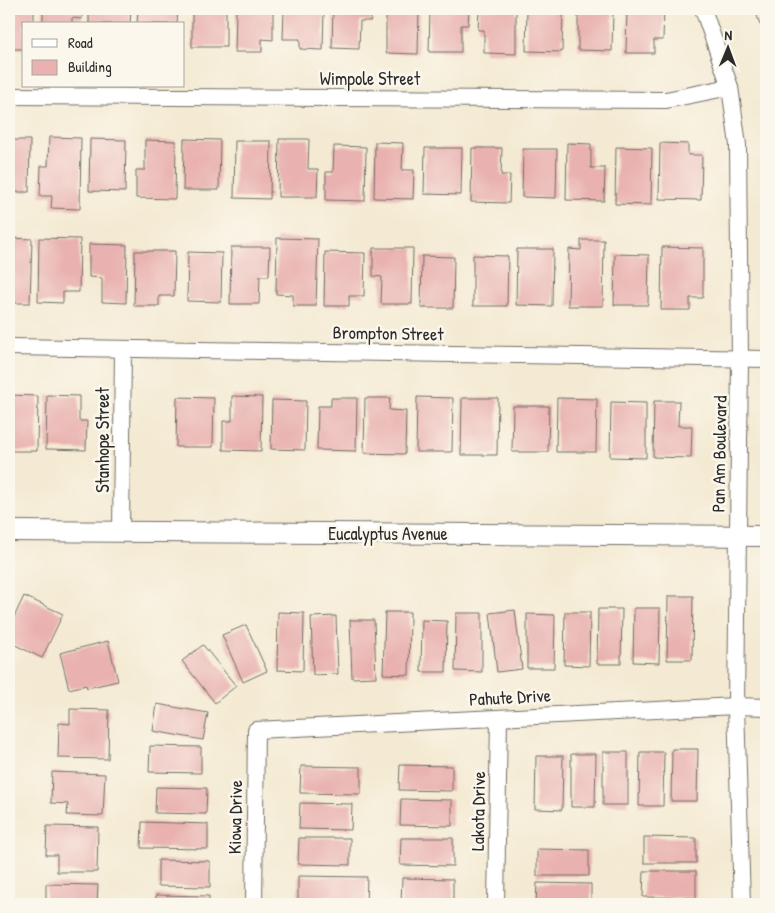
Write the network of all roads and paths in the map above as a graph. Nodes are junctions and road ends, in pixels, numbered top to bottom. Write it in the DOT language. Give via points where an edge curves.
graph roads {
  1 [pos="703,9"];
  2 [pos="730,87"];
  3 [pos="9,96"];
  4 [pos="9,347"];
  5 [pos="123,350"];
  6 [pos="740,359"];
  7 [pos="766,359"];
  8 [pos="9,531"];
  9 [pos="121,532"];
  10 [pos="738,536"];
  11 [pos="766,536"];
  12 [pos="736,706"];
  13 [pos="766,707"];
  14 [pos="499,718"];
  15 [pos="256,730"];
  16 [pos="254,904"];
  17 [pos="496,904"];
  18 [pos="742,904"];
  1 -- 2 [label="street, Pan Am Boulevard"];
  2 -- 3 [label="street, Wimpole Street" via="666,100"];
  2 -- 6 [label="street, Pan Am Boulevard" via="738,145"];
  4 -- 5 [label="street, Brompton Street"];
  5 -- 6 [label="street, Brompton Street"];
  5 -- 9 [label="street, Stanhope Street"];
  6 -- 7 [label="street, Brompton Street"];
  6 -- 10 [label="street, Pan Am Boulevard"];
  8 -- 9 [label="street, Eucalyptus Avenue"];
  9 -- 10 [label="street, Eucalyptus Avenue"];
  10 -- 11 [label="street, Eucalyptus Avenue"];
  10 -- 12 [label="street, Pan Am Boulevard"];
  12 -- 13 [label="street, Pahute Drive"];
  12 -- 14 [label="street, Pahute Drive"];
  12 -- 18 [label="street, Pan Am Boulevard"];
  14 -- 15 [label="street, Pahute Drive"];
  14 -- 17 [label="street, Lakota Drive"];
  15 -- 16 [label="street, Kiowa Drive"];
}
